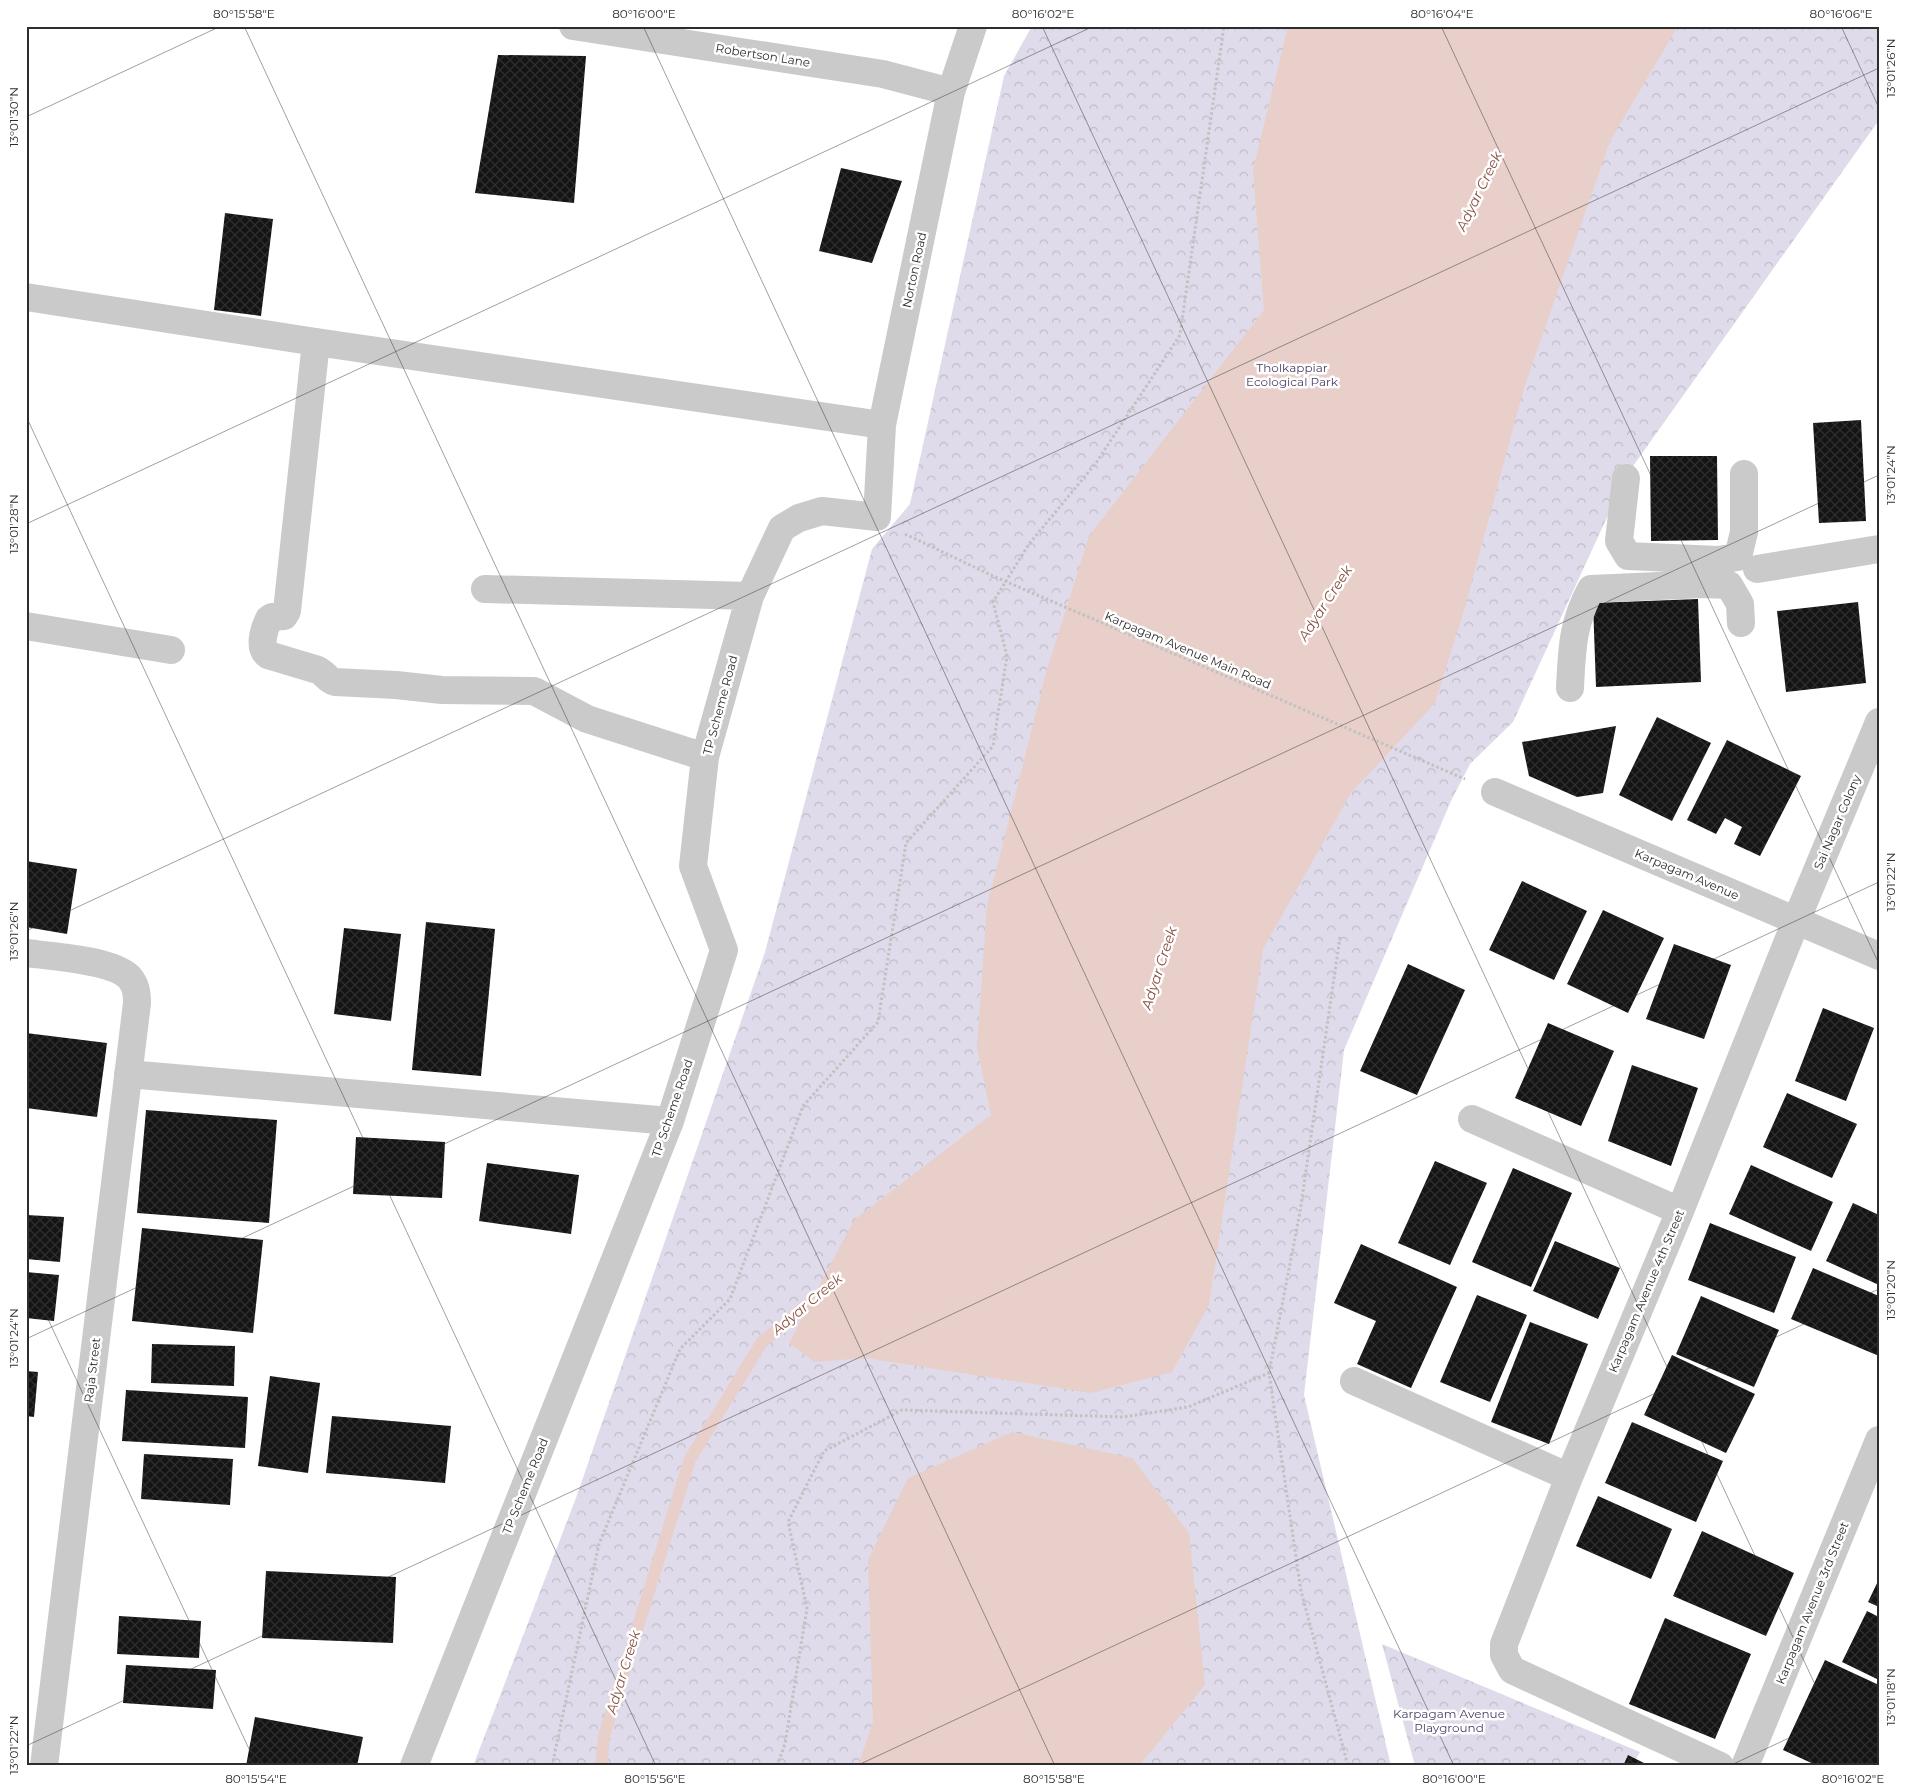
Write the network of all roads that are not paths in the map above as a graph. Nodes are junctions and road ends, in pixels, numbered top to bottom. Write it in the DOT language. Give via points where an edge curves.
graph roads {
  1 [pos="973,26"];
  2 [pos="586,27"];
  3 [pos="951,92"];
  4 [pos="26,297"];
  5 [pos="316,342"];
  6 [pos="882,425"];
  7 [pos="1744,474"];
  8 [pos="1626,478"];
  9 [pos="876,517"];
  10 [pos="1879,549"];
  11 [pos="1753,575"];
  12 [pos="1729,585"];
  13 [pos="485,589"];
  14 [pos="750,596"];
  15 [pos="1741,624"];
  16 [pos="26,626"];
  17 [pos="171,650"];
  18 [pos="1570,688"];
  19 [pos="1879,722"];
  20 [pos="706,758"];
  21 [pos="1496,792"];
  22 [pos="1796,921"];
  23 [pos="26,953"];
  24 [pos="1879,956"];
  25 [pos="128,1074"];
  26 [pos="1472,1119"];
  27 [pos="670,1121"];
  28 [pos="1680,1211"];
  29 [pos="1354,1381"];
  30 [pos="1879,1440"];
  31 [pos="1569,1477"];
  32 [pos="44,1766"];
  33 [pos="414,1766"];
  34 [pos="1720,1766"];
  35 [pos="1745,1766"];
  1 -- 3 [label="street, Norton Road"];
  2 -- 3 [label="street, Robertson Lane" via="883,74"];
  3 -- 6 [label="street, Norton Road"];
  4 -- 5 [label="street"];
  5 -- 6 [label="street"];
  5 -- 20 [label="street" via="287,611 284,616 269,619 262,645 264,652 318,670 335,682 442,690 534,691 587,719"];
  6 -- 9 [label="street, Norton Road"];
  7 -- 11 [label="street" via="1744,532"];
  8 -- 11 [label="street" via="1619,541 1628,556 1717,560"];
  9 -- 14 [label="street, TP Scheme Road" via="822,511 799,518 782,528"];
  10 -- 11 [label="street"];
  11 -- 12 [label="street"];
  12 -- 15 [label="street" via="1740,604"];
  12 -- 18 [label="street" via="1591,590 1581,607 1573,637"];
  13 -- 14 [label="street"];
  14 -- 20 [label="street, TP Scheme Road"];
  16 -- 17 [label="street"];
  19 -- 22 [label="street, Sai Nagar Colony"];
  20 -- 27 [label="street, TP Scheme Road" via="693,866 724,950"];
  21 -- 22 [label="street, Karpagam Avenue"];
  22 -- 24 [label="street, Karpagam Avenue"];
  22 -- 28 [label="street, Karpagam Avenue 4th Street"];
  23 -- 25 [label="street, Raja Street" via="96,963 117,969 129,977 137,992 137,1003"];
  25 -- 27 [label="street"];
  25 -- 32 [label="street, Raja Street"];
  26 -- 28 [label="street"];
  27 -- 33 [label="street, TP Scheme Road"];
  28 -- 31 [label="street, Karpagam Avenue 4th Street"];
  29 -- 31 [label="street"];
  30 -- 35 [label="street, Karpagam Avenue 3rd Street"];
  31 -- 34 [label="street, Karpagam Avenue 4th Street" via="1506,1638 1504,1655 1512,1670"];
}
